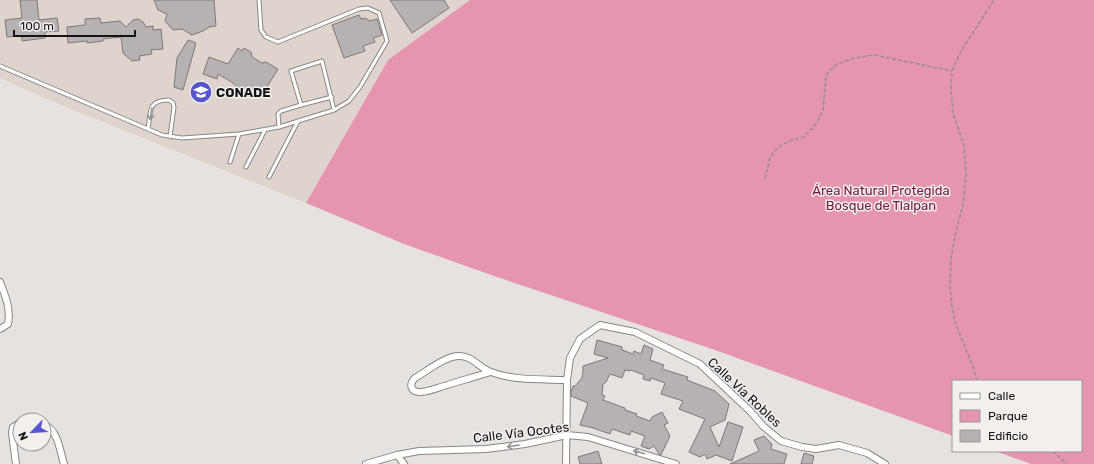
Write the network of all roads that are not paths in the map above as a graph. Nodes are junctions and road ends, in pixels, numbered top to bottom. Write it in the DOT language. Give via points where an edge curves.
graph roads {
  1 [pos="259,0"];
  2 [pos="0,66"];
  3 [pos="332,96"];
  4 [pos="301,105"];
  5 [pos="334,110"];
  6 [pos="298,121"];
  7 [pos="279,127"];
  8 [pos="148,129"];
  9 [pos="265,130"];
  10 [pos="239,134"];
  11 [pos="170,137"];
  12 [pos="230,162"];
  13 [pos="246,167"];
  14 [pos="269,177"];
  15 [pos="0,282"];
  16 [pos="0,329"];
  17 [pos="490,372"];
  18 [pos="567,380"];
  19 [pos="52,430"];
  20 [pos="567,435"];
  21 [pos="14,452"];
  22 [pos="397,455"];
  23 [pos="16,464"];
  24 [pos="64,464"];
  25 [pos="366,464"];
  26 [pos="404,464"];
  27 [pos="566,464"];
  28 [pos="676,464"];
  29 [pos="885,464"];
  1 -- 5 [label="lane" via="261,30 266,37 278,42 359,9 368,8 379,12 387,41 360,87 349,101"];
  2 -- 8 [label="lane"];
  3 -- 4 [label="lane"];
  3 -- 4 [label="lane" via="322,61 291,71"];
  3 -- 5 [label="lane"];
  4 -- 7 [label="lane" via="278,114"];
  5 -- 6 [label="lane"];
  6 -- 7 [label="lane"];
  6 -- 14 [label="lane"];
  7 -- 9 [label="lane"];
  8 -- 11 [label="lane"];
  11 -- 8 [label="lane, one-way" via="174,108 169,100 160,100 152,106"];
  9 -- 10 [label="lane"];
  9 -- 13 [label="lane"];
  10 -- 11 [label="lane"];
  10 -- 12 [label="lane"];
  15 -- 16 [label="street" via="10,317 8,324"];
  17 -- 17 [label="street" via="470,358 450,357 415,378 411,386 415,392 427,391"];
  17 -- 18 [label="street" via="522,379"];
  18 -- 20 [label="street, Calle Vía Robles"];
  18 -- 29 [label="street, Calle Vía Robles" via="570,358 580,339 587,334 600,325 635,332 700,364 763,426 782,440 816,449 839,445 867,453"];
  19 -- 24 [label="street"];
  20 -- 22 [label="street, Calle Vía Ocotes, one-way" via="486,450 418,451"];
  20 -- 27 [label="street, Calle Vía Robles"];
  28 -- 20 [label="street, Calle Vía Ocotes, one-way" via="588,437"];
  21 -- 23 [label="street"];
  22 -- 25 [label="street, Calle Vía Ocotes"];
  22 -- 26 [label="street"];
}
